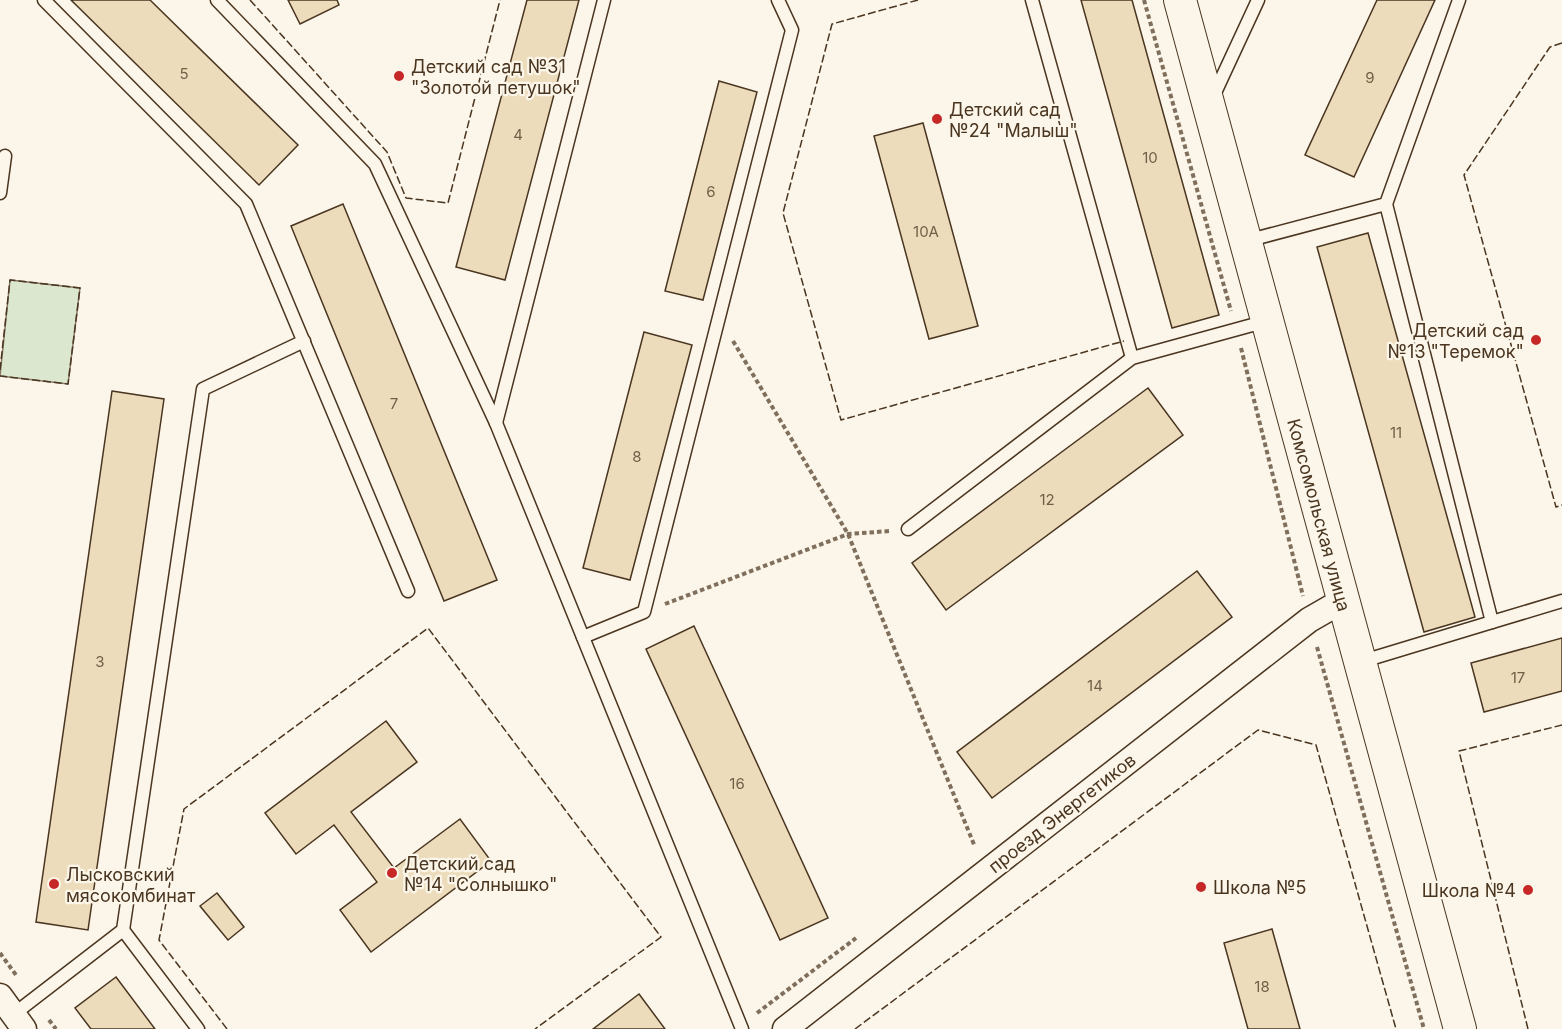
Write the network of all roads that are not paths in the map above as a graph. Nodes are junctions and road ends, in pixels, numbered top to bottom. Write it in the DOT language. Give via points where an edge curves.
graph roads {
  1 [pos="44,0"];
  2 [pos="217,0"];
  3 [pos="604,0"];
  4 [pos="778,0"];
  5 [pos="1032,0"];
  6 [pos="1180,0"];
  7 [pos="1258,0"];
  8 [pos="1459,0"];
  9 [pos="1209,107"];
  10 [pos="5,156"];
  11 [pos="0,193"];
  12 [pos="1386,204"];
  13 [pos="1245,241"];
  14 [pos="1267,321"];
  15 [pos="304,342"];
  16 [pos="1132,358"];
  17 [pos="496,423"];
  18 [pos="908,529"];
  19 [pos="408,591"];
  20 [pos="1342,601"];
  21 [pos="1562,602"];
  22 [pos="1492,622"];
  23 [pos="582,637"];
  24 [pos="1359,662"];
  25 [pos="123,930"];
  26 [pos="13,1013"];
  27 [pos="198,1029"];
  28 [pos="742,1029"];
  29 [pos="785,1029"];
  30 [pos="1460,1029"];
  1 -- 15 [label="lane" via="246,204"];
  2 -- 17 [label="lane" via="375,164"];
  3 -- 17 [label="lane"];
  4 -- 23 [label="lane" via="792,30 644,612"];
  5 -- 16 [label="lane"];
  6 -- 9 [label="street, Комсомольская улица"];
  7 -- 9 [label="lane"];
  8 -- 12 [label="lane"];
  9 -- 13 [label="street, Комсомольская улица"];
  10 -- 11 [label="lane"];
  12 -- 13 [label="lane"];
  12 -- 22 [label="lane"];
  13 -- 14 [label="street, Комсомольская улица"];
  14 -- 16 [label="lane"];
  14 -- 20 [label="street, Комсомольская улица"];
  15 -- 19 [label="lane"];
  15 -- 25 [label="lane" via="202,389"];
  16 -- 18 [label="lane"];
  17 -- 23 [label="lane"];
  20 -- 24 [label="street, Комсомольская улица"];
  20 -- 29 [label="street, проезд Энергетиков" via="1309,620"];
  21 -- 22 [label="lane"];
  22 -- 24 [label="lane"];
  23 -- 28 [label="lane"];
  24 -- 30 [label="street, Комсомольская улица"];
  25 -- 26 [label="lane"];
  25 -- 27 [label="lane"];
}
